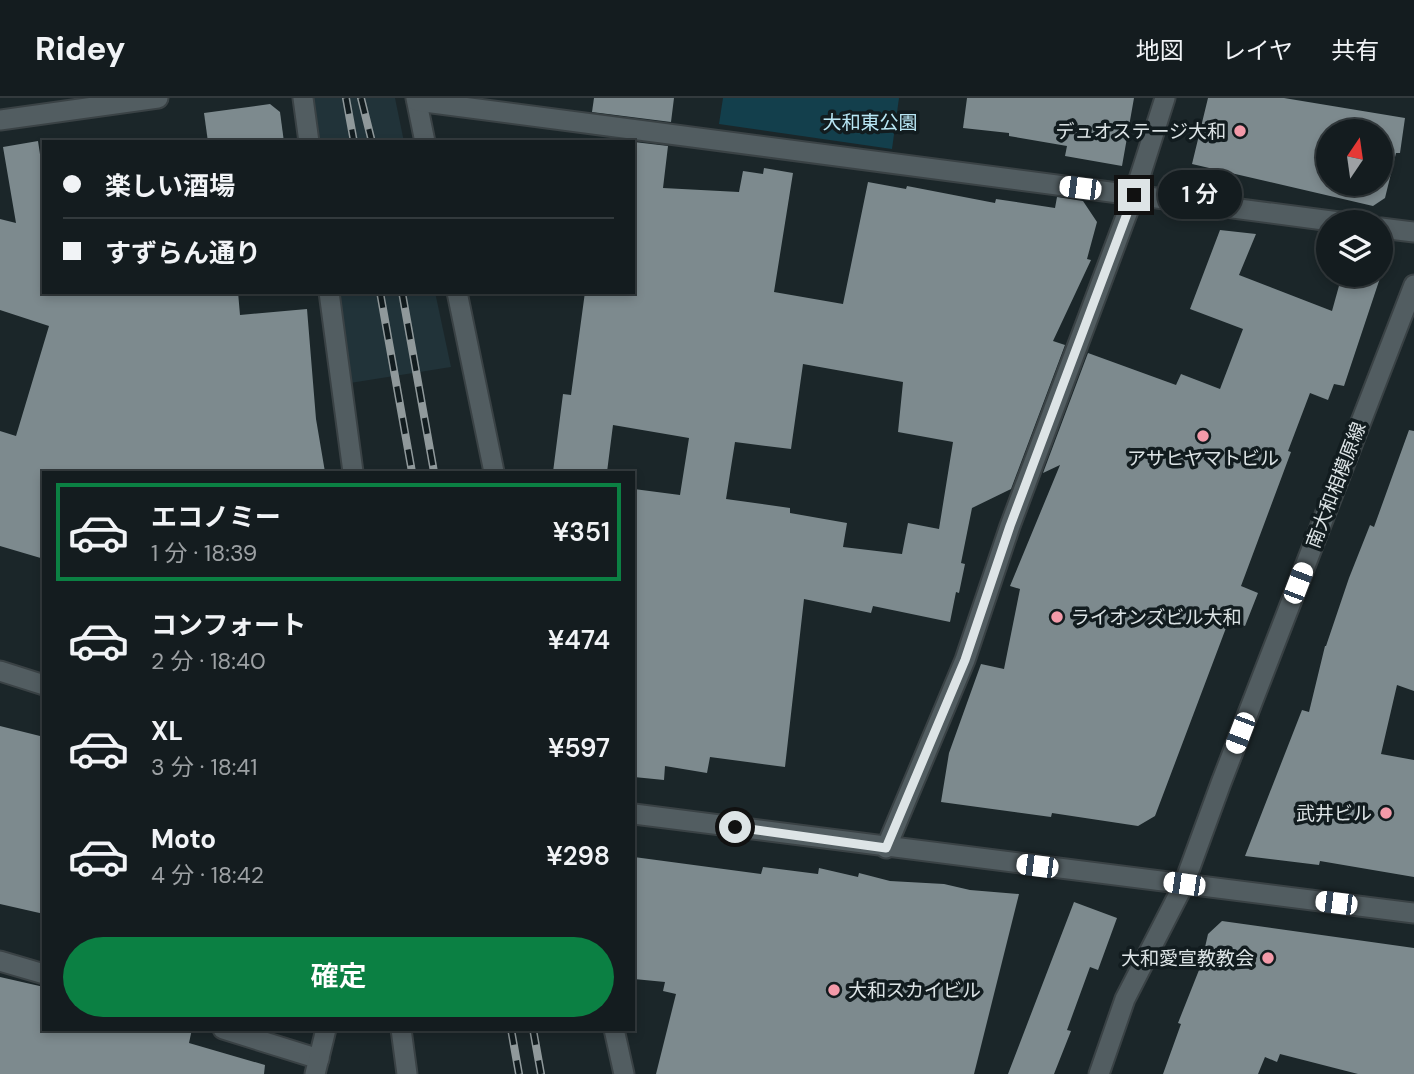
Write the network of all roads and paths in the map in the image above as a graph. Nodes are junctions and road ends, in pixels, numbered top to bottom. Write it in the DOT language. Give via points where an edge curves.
graph roads {
  1 [pos="158,98"];
  2 [pos="303,98"];
  3 [pos="1165,98"];
  4 [pos="417,99"];
  5 [pos="0,120"];
  6 [pos="309,140"];
  7 [pos="425,140"];
  8 [pos="1134,195"];
  9 [pos="1316,219"];
  10 [pos="1393,229"];
  11 [pos="1414,232"];
  12 [pos="1414,285"];
  13 [pos="329,294"];
  14 [pos="457,294"];
  15 [pos="353,471"];
  16 [pos="494,471"];
  17 [pos="0,671"];
  18 [pos="42,684"];
  19 [pos="635,814"];
  20 [pos="886,848"];
  21 [pos="1184,884"];
  22 [pos="1414,913"];
  23 [pos="0,961"];
  24 [pos="42,973"];
  25 [pos="228,1031"];
  26 [pos="326,1031"];
  27 [pos="401,1031"];
  28 [pos="614,1031"];
  29 [pos="317,1066"];
  30 [pos="407,1074"];
  31 [pos="624,1074"];
  32 [pos="1099,1074"];
  1 -- 5 [label="street"];
  2 -- 6 [label="street"];
  3 -- 8 [label="street"];
  4 -- 7 [label="street"];
  4 -- 8 [label="street"];
  8 -- 9 [label="street"];
  8 -- 20 [label="street" via="965,660"];
  10 -- 11 [label="street"];
  12 -- 21 [label="street, 南大和相模原線"];
  13 -- 15 [label="street"];
  14 -- 16 [label="street"];
  17 -- 18 [label="street"];
  19 -- 20 [label="street"];
  20 -- 21 [label="street"];
  21 -- 22 [label="street"];
  21 -- 32 [label="street, 南大和相模原線" via="1125,999"];
  23 -- 24 [label="street"];
  25 -- 29 [label="street"];
  26 -- 29 [label="street"];
  27 -- 30 [label="street"];
  28 -- 31 [label="street"];
}
